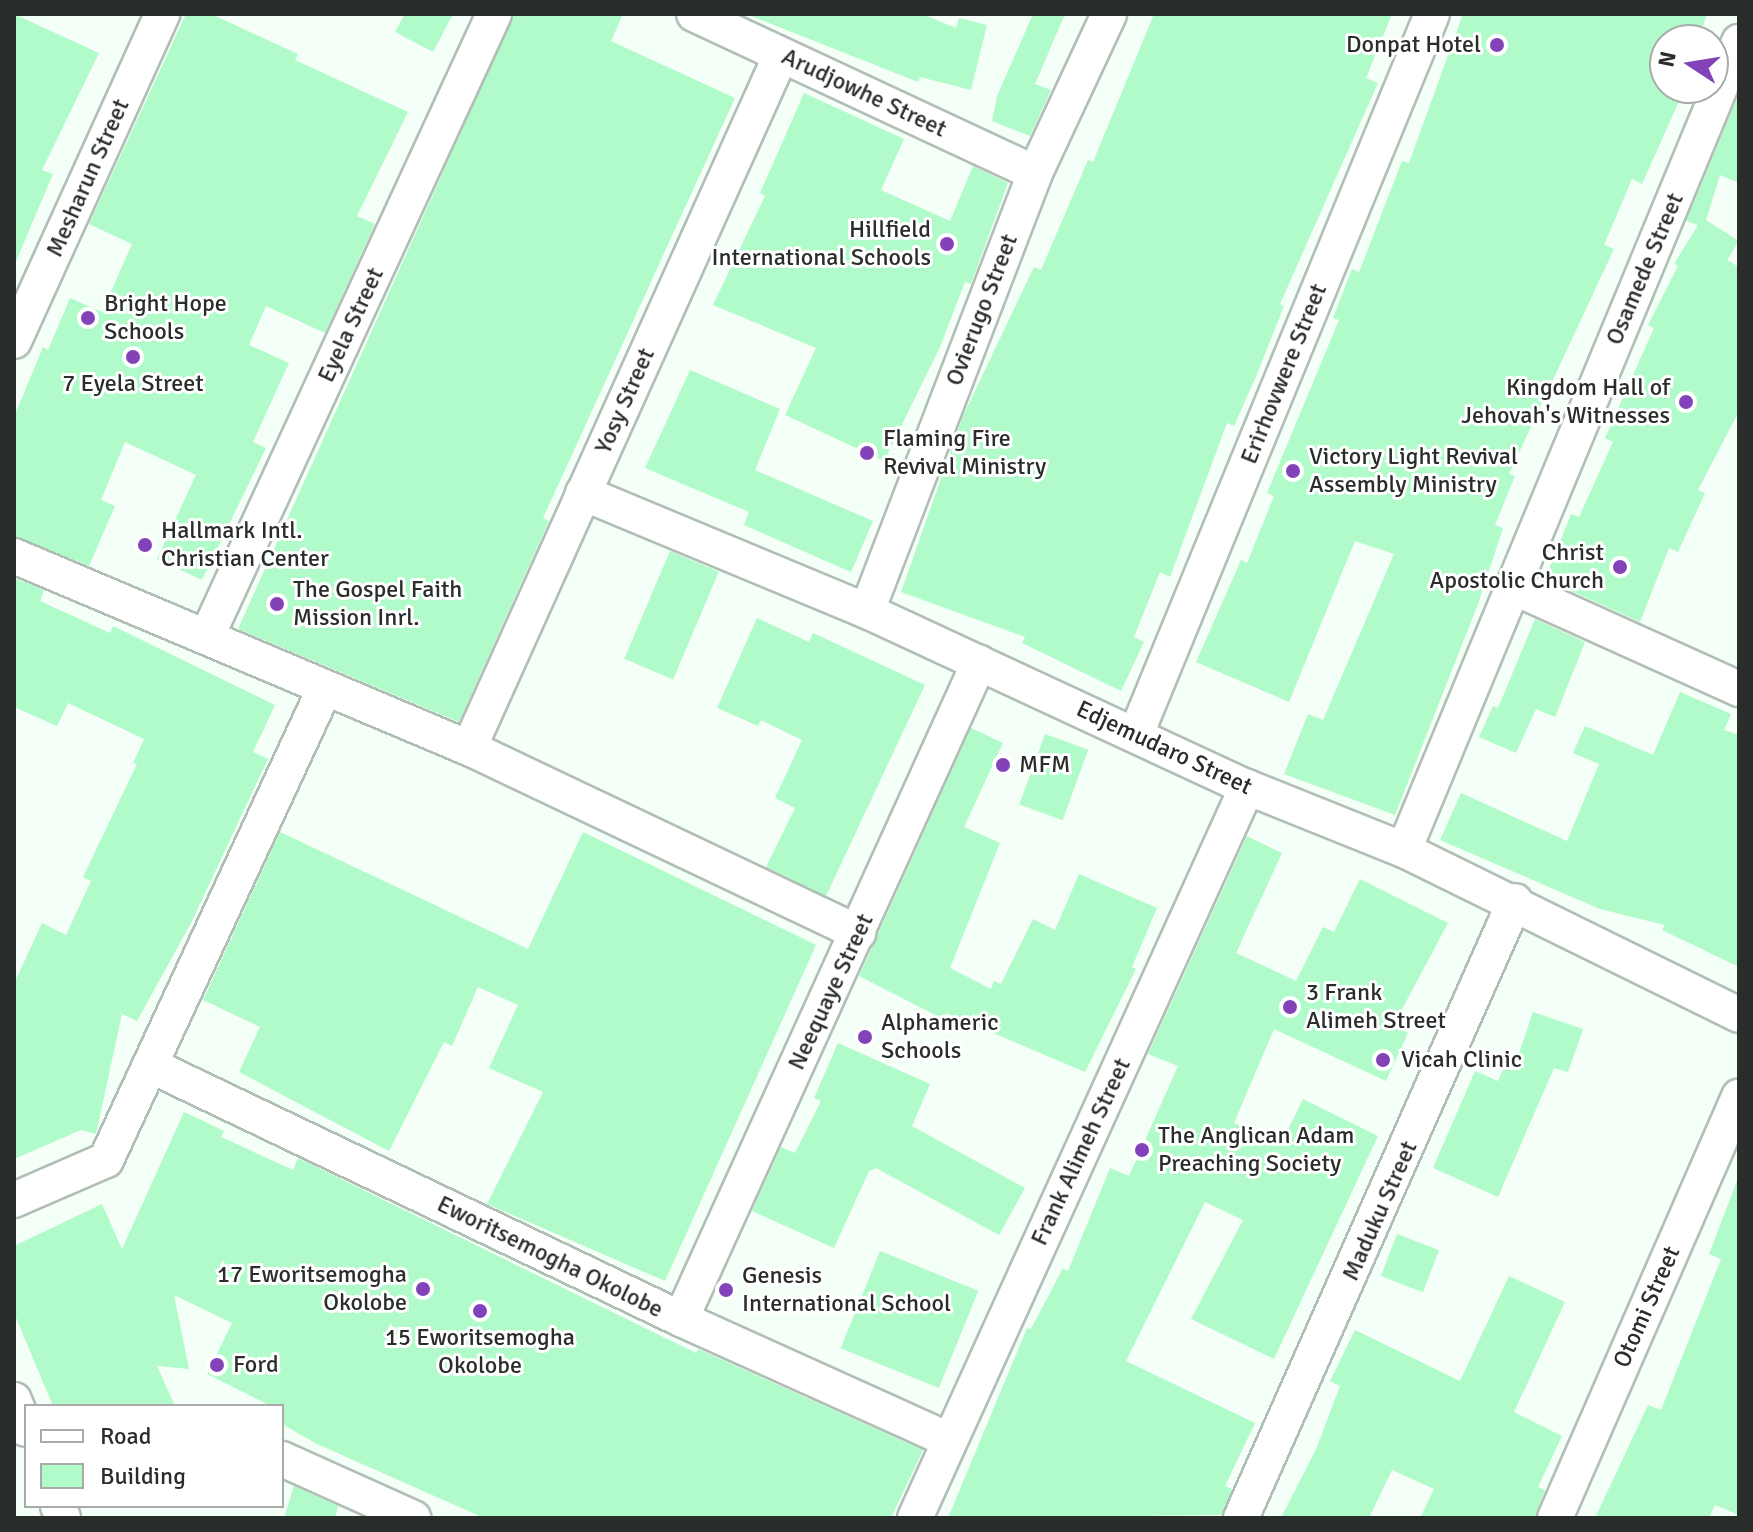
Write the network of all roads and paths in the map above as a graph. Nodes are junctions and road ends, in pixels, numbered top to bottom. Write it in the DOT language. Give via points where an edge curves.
graph roads {
  1 [pos="162,14"];
  2 [pos="494,14"];
  3 [pos="694,14"];
  4 [pos="1109,14"];
  5 [pos="1432,14"];
  6 [pos="1739,42"];
  7 [pos="781,55"];
  8 [pos="1035,173"];
  9 [pos="14,341"];
  10 [pos="583,493"];
  11 [pos="14,556"];
  12 [pos="1513,587"];
  13 [pos="867,611"];
  14 [pos="207,636"];
  15 [pos="979,663"];
  16 [pos="325,688"];
  17 [pos="1739,689"];
  18 [pos="1136,734"];
  19 [pos="469,748"];
  20 [pos="1247,787"];
  21 [pos="1404,850"];
  22 [pos="1515,901"];
  23 [pos="858,933"];
  24 [pos="1739,1015"];
  25 [pos="154,1067"];
  26 [pos="1739,1096"];
  27 [pos="14,1200"];
  28 [pos="681,1319"];
  29 [pos="14,1400"];
  30 [pos="24,1424"];
  31 [pos="949,1440"];
  32 [pos="284,1460"];
  33 [pos="413,1518"];
  34 [pos="915,1518"];
  35 [pos="1241,1518"];
  36 [pos="1555,1518"];
  1 -- 9 [label="street, Mesharun Street"];
  2 -- 14 [label="street, Eyela Street"];
  3 -- 7 [label="street, Arudjowhe Street"];
  4 -- 8 [label="street, Ovierugo Street"];
  5 -- 18 [label="street, Erirhovwere Street"];
  6 -- 12 [label="street, Osamede Street"];
  7 -- 8 [label="street, Arudjowhe Street"];
  7 -- 10 [label="street, Yosy Street"];
  8 -- 13 [label="street, Ovierugo Street"];
  10 -- 13 [label="street, Edjemudaro Street"];
  10 -- 19 [label="street, Yosy Street"];
  11 -- 14 [label="street"];
  12 -- 17 [label="street"];
  12 -- 21 [label="street, Osamede Street"];
  13 -- 15 [label="street, Edjemudaro Street"];
  14 -- 16 [label="street"];
  15 -- 18 [label="street, Edjemudaro Street"];
  15 -- 23 [label="street, Neequaye Street"];
  16 -- 19 [label="street"];
  16 -- 25 [label="street"];
  18 -- 20 [label="street, Edjemudaro Street"];
  19 -- 23 [label="street"];
  20 -- 21 [label="street, Edjemudaro Street"];
  20 -- 31 [label="street, Frank Alimeh Street"];
  21 -- 22 [label="street, Edjemudaro Street"];
  22 -- 24 [label="street, Edjemudaro Street"];
  22 -- 35 [label="street, Maduku Street"];
  23 -- 28 [label="street, Neequaye Street"];
  25 -- 27 [label="street" via="106,1160"];
  25 -- 28 [label="street, Eworitsemogha Okolobe"];
  26 -- 36 [label="street, Otomi Street"];
  28 -- 31 [label="street, Eworitsemogha Okolobe"];
  29 -- 30 [label="street"];
  31 -- 34 [label="street, Frank Alimeh Street"];
  32 -- 33 [label="street"];
}
